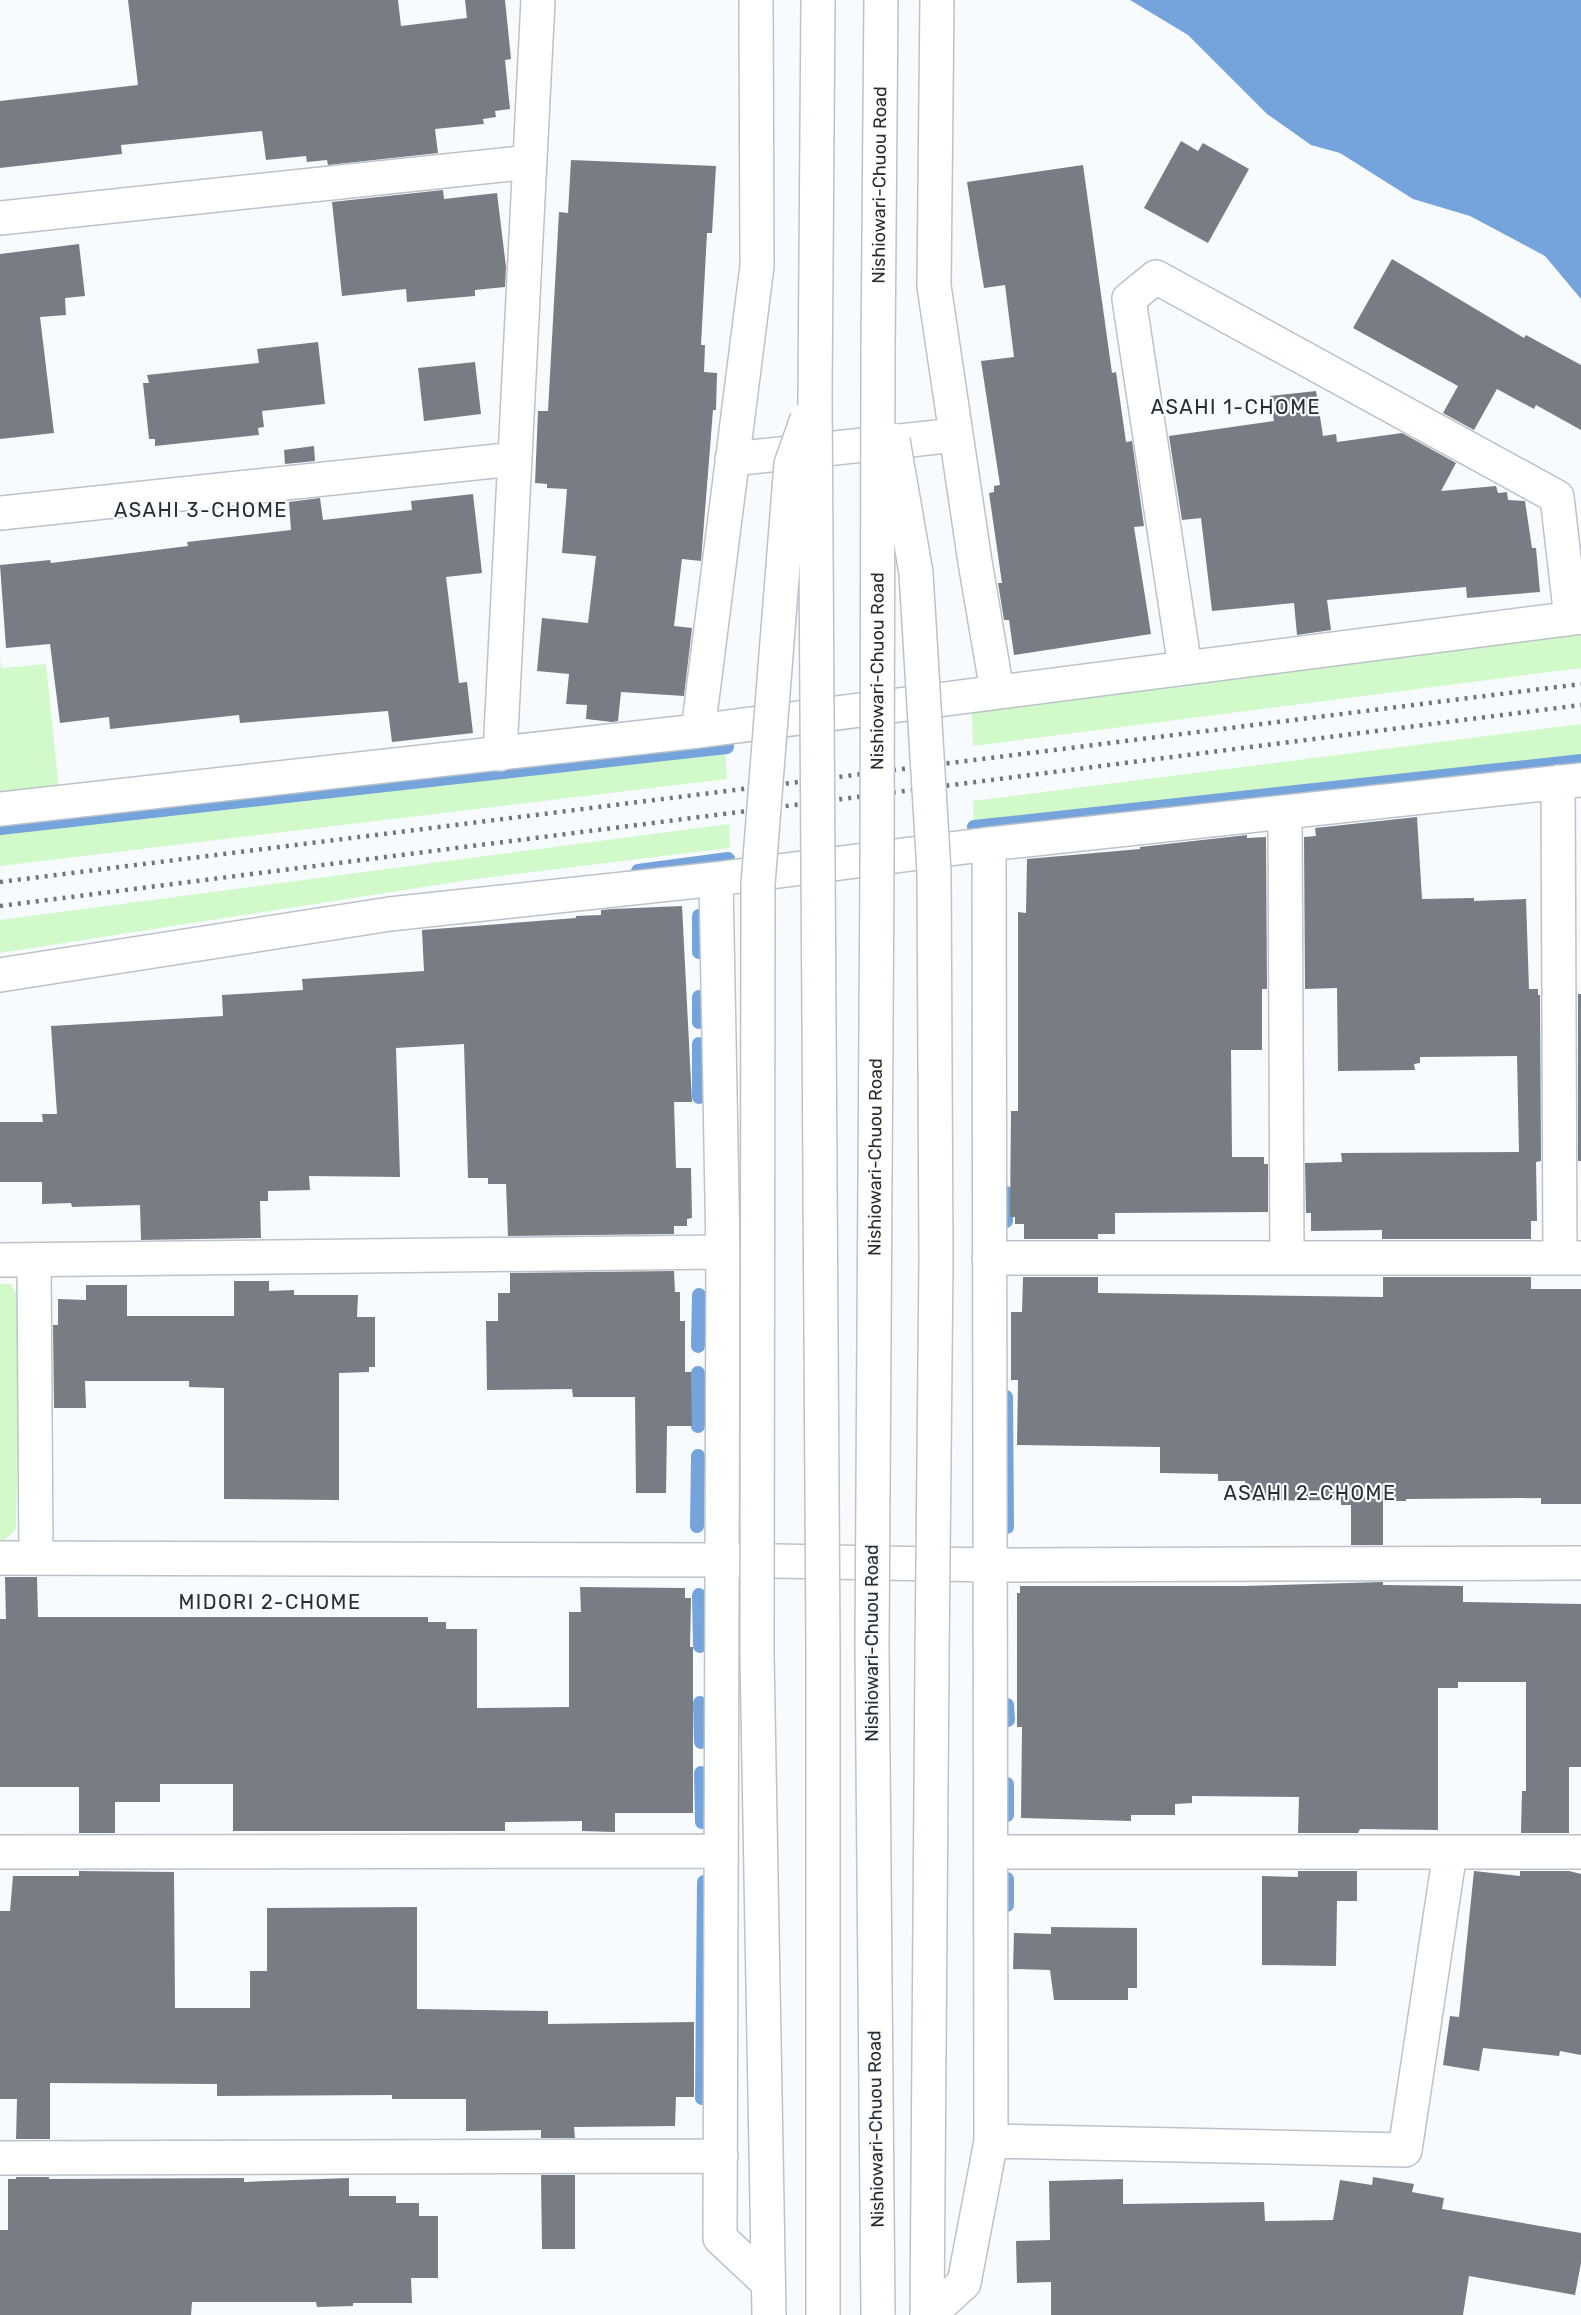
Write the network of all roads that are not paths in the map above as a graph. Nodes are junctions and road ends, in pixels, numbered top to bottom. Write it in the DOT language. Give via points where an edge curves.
graph roads {
  1 [pos="538,0"];
  2 [pos="756,0"];
  3 [pos="818,0"];
  4 [pos="881,0"];
  5 [pos="937,0"];
  6 [pos="530,162"];
  7 [pos="0,218"];
  8 [pos="878,349"];
  9 [pos="815,394"];
  10 [pos="956,435"];
  11 [pos="515,459"];
  12 [pos="732,459"];
  13 [pos="0,513"];
  14 [pos="1576,618"];
  15 [pos="1185,667"];
  16 [pos="997,691"];
  17 [pos="698,731"];
  18 [pos="500,754"];
  19 [pos="1569,781"];
  20 [pos="0,809"];
  21 [pos="1285,812"];
  22 [pos="988,844"];
  23 [pos="716,879"];
  24 [pos="0,975"];
  25 [pos="723,1252"];
  26 [pos="989,1258"];
  27 [pos="1287,1258"];
  28 [pos="1570,1258"];
  29 [pos="0,1260"];
  30 [pos="34,1260"];
  31 [pos="0,1558"];
  32 [pos="36,1558"];
  33 [pos="722,1560"];
  34 [pos="1581,1563"];
  35 [pos="990,1565"];
  36 [pos="721,1851"];
  37 [pos="1581,1851"];
  38 [pos="0,1852"];
  39 [pos="991,1852"];
  40 [pos="1450,1852"];
  41 [pos="991,2141"];
  42 [pos="721,2156"];
  43 [pos="0,2158"];
  44 [pos="768,2299"];
  45 [pos="823,2315"];
  46 [pos="878,2315"];
  47 [pos="928,2315"];
  1 -- 6 [label="street"];
  2 -- 12 [label="street" via="757,266"];
  3 -- 9 [label="street"];
  4 -- 8 [label="street, Nishiowari-Chuou Road"];
  5 -- 10 [label="street" via="934,286"];
  6 -- 7 [label="street"];
  6 -- 11 [label="street"];
  8 -- 46 [label="street, Nishiowari-Chuou Road, bridge" via="872,1647"];
  8 -- 47 [label="street, bridge" via="916,573 934,872 936,1259"];
  9 -- 44 [label="street, bridge" via="791,464 758,884 757,1655"];
  9 -- 45 [label="street, bridge"];
  10 -- 12 [label="street"];
  10 -- 16 [label="street"];
  11 -- 13 [label="street"];
  11 -- 18 [label="street"];
  12 -- 17 [label="street"];
  14 -- 15 [label="street"];
  14 -- 15 [label="street" via="1557,497 1156,277 1129,299"];
  15 -- 16 [label="street"];
  16 -- 17 [label="street"];
  17 -- 18 [label="street"];
  18 -- 20 [label="street"];
  19 -- 21 [label="street"];
  19 -- 28 [label="street"];
  21 -- 22 [label="street"];
  21 -- 27 [label="street"];
  22 -- 23 [label="street"];
  22 -- 26 [label="street"];
  23 -- 24 [label="street" via="390,914"];
  23 -- 25 [label="street"];
  25 -- 30 [label="street"];
  25 -- 33 [label="street"];
  26 -- 27 [label="street"];
  26 -- 35 [label="street"];
  27 -- 28 [label="street"];
  29 -- 30 [label="street"];
  30 -- 32 [label="street"];
  31 -- 32 [label="street"];
  32 -- 33 [label="street"];
  33 -- 35 [label="street"];
  33 -- 36 [label="street"];
  34 -- 35 [label="street"];
  35 -- 39 [label="street"];
  36 -- 38 [label="street"];
  36 -- 42 [label="street"];
  37 -- 40 [label="street"];
  39 -- 40 [label="street"];
  39 -- 41 [label="street"];
  40 -- 41 [label="street" via="1405,2150"];
  41 -- 47 [label="street" via="964,2283"];
  42 -- 43 [label="street"];
  42 -- 44 [label="street" via="720,2238"];
}
